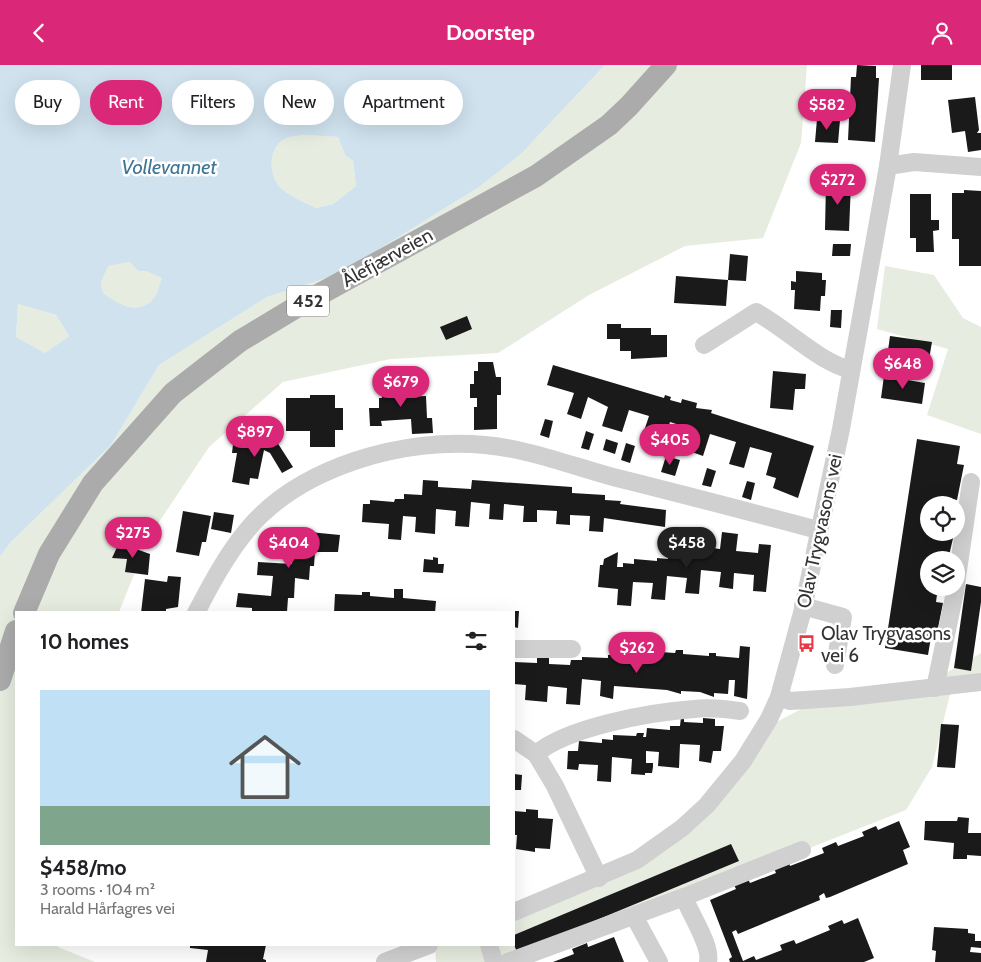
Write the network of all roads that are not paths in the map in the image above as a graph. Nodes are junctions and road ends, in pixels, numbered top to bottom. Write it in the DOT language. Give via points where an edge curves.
graph roads {
  1 [pos="666,65"];
  2 [pos="902,65"];
  3 [pos="888,166"];
  4 [pos="981,167"];
  5 [pos="704,345"];
  6 [pos="851,370"];
  7 [pos="971,482"];
  8 [pos="818,530"];
  9 [pos="961,551"];
  10 [pos="954,596"];
  11 [pos="803,606"];
  12 [pos="25,611"];
  13 [pos="197,611"];
  14 [pos="15,634"];
  15 [pos="515,649"];
  16 [pos="572,649"];
  17 [pos="835,665"];
  18 [pos="0,680"];
  19 [pos="979,686"];
  20 [pos="935,688"];
  21 [pos="779,697"];
  22 [pos="740,711"];
  23 [pos="515,740"];
  24 [pos="536,754"];
  25 [pos="802,851"];
  26 [pos="599,878"];
  27 [pos="684,897"];
  28 [pos="515,912"];
  29 [pos="634,917"];
  30 [pos="426,946"];
  31 [pos="489,946"];
  32 [pos="385,962"];
  33 [pos="494,962"];
  34 [pos="508,962"];
  35 [pos="659,962"];
  36 [pos="708,962"];
  1 -- 12 [label="main road, Ålefjærveien / 452" via="608,125 536,176 298,306 240,341 173,393 93,483 54,547"];
  2 -- 3 [label="street, Olav Trygvasons vei"];
  3 -- 4 [label="street" via="914,162"];
  3 -- 6 [label="street, Olav Trygvasons vei"];
  5 -- 6 [label="street" via="756,312 833,364"];
  6 -- 8 [label="street, Olav Trygvasons vei"];
  7 -- 9 [label="street"];
  8 -- 11 [label="street, Olav Trygvasons vei"];
  8 -- 13 [label="street" via="550,459 486,445 434,443 397,449 348,465 308,482 278,501 248,529"];
  10 -- 20 [label="street"];
  11 -- 17 [label="street" via="843,617"];
  11 -- 21 [label="street, Olav Trygvasons vei"];
  14 -- 18 [label="main road"];
  15 -- 16 [label="street"];
  19 -- 20 [label="street"];
  20 -- 21 [label="street" via="790,701"];
  21 -- 26 [label="street, Olav Trygvasons vei" via="743,761 707,805 660,845"];
  22 -- 24 [label="street" via="695,709 605,725 547,745"];
  23 -- 24 [label="street"];
  24 -- 26 [label="street"];
  25 -- 27 [label="street"];
  26 -- 28 [label="street, Olav Trygvasons vei"];
  27 -- 29 [label="street"];
  27 -- 36 [label="street" via="710,956"];
  29 -- 34 [label="street"];
  29 -- 35 [label="street"];
  30 -- 32 [label="street"];
  31 -- 33 [label="street"];
}
